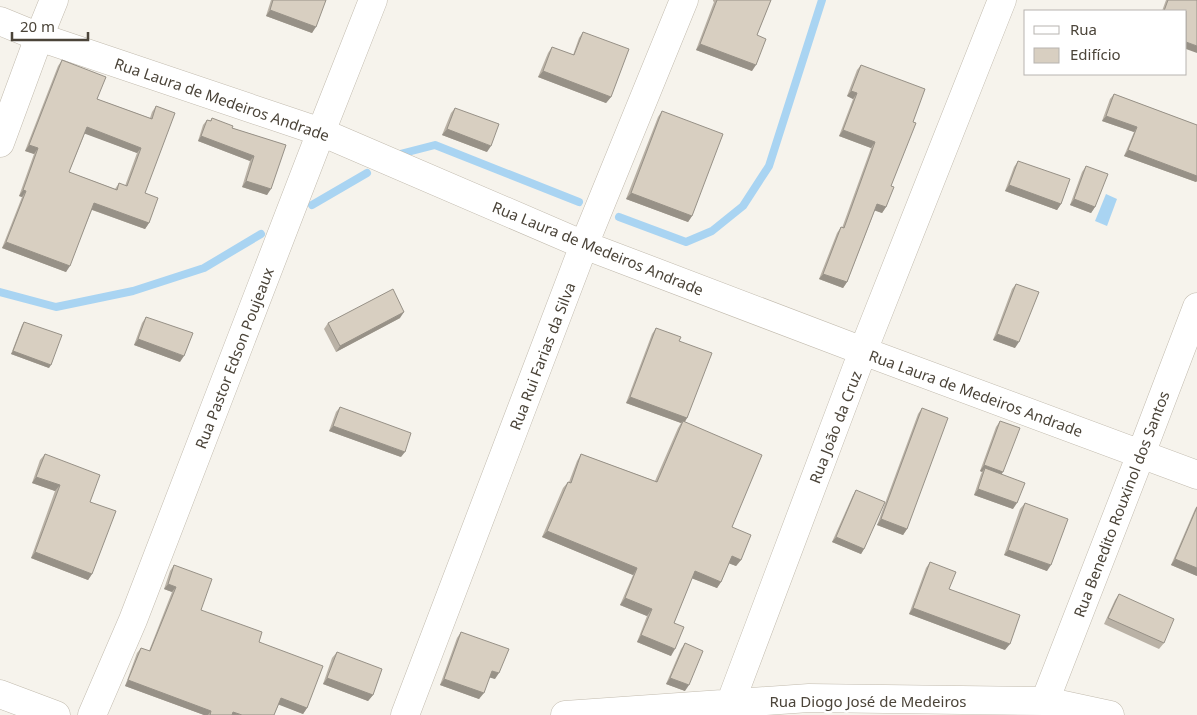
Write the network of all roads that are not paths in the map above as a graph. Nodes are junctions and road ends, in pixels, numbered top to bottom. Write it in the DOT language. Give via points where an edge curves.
graph roads {
  1 [pos="54,0"];
  2 [pos="373,0"];
  3 [pos="684,0"];
  4 [pos="1002,0"];
  5 [pos="0,21"];
  6 [pos="38,37"];
  7 [pos="321,132"];
  8 [pos="0,143"];
  9 [pos="584,245"];
  10 [pos="1197,307"];
  11 [pos="864,351"];
  12 [pos="1141,454"];
  13 [pos="1197,475"];
  14 [pos="0,694"];
  15 [pos="1045,700"];
  16 [pos="729,710"];
  17 [pos="56,715"];
  18 [pos="92,715"];
  19 [pos="405,715"];
  20 [pos="565,715"];
  21 [pos="1110,715"];
  1 -- 6 [label="street"];
  2 -- 7 [label="street, Rua Pastor Edson Poujeaux"];
  3 -- 9 [label="street, Rua Rui Farias da Silva"];
  4 -- 11 [label="street, Rua João da Cruz"];
  5 -- 6 [label="street, Rua Laura de Medeiros Andrade"];
  6 -- 7 [label="street, Rua Laura de Medeiros Andrade"];
  6 -- 8 [label="street"];
  7 -- 9 [label="street, Rua Laura de Medeiros Andrade"];
  7 -- 18 [label="street, Rua Pastor Edson Poujeaux" via="133,620"];
  9 -- 11 [label="street, Rua Laura de Medeiros Andrade"];
  9 -- 19 [label="street, Rua Rui Farias da Silva"];
  10 -- 12 [label="street, Rua Benedito Rouxinol dos Santos"];
  11 -- 12 [label="street, Rua Laura de Medeiros Andrade"];
  11 -- 16 [label="street, Rua João da Cruz"];
  12 -- 13 [label="street, Rua Laura de Medeiros Andrade"];
  12 -- 15 [label="street, Rua Benedito Rouxinol dos Santos"];
  14 -- 17 [label="street"];
  15 -- 16 [label="street, Rua Diogo José de Medeiros" via="809,698"];
  15 -- 21 [label="street, Rua Diogo José de Medeiros"];
  16 -- 20 [label="street, Rua Diogo José de Medeiros"];
}
